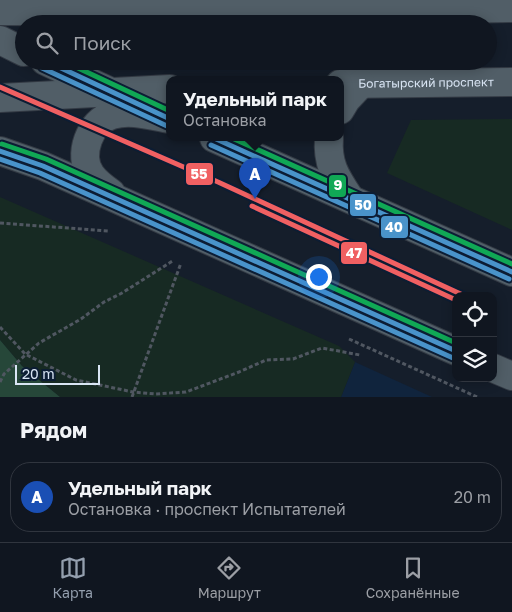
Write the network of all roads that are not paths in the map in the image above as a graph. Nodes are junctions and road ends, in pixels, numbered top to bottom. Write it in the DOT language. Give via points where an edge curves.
graph roads {
  1 [pos="512,8"];
  2 [pos="0,11"];
  3 [pos="0,40"];
  4 [pos="15,48"];
  5 [pos="63,70"];
  6 [pos="512,82"];
  7 [pos="351,84"];
  8 [pos="166,89"];
  9 [pos="111,92"];
  10 [pos="0,98"];
  11 [pos="344,103"];
  12 [pos="166,117"];
  13 [pos="166,118"];
  14 [pos="221,141"];
  15 [pos="330,141"];
  16 [pos="0,151"];
  17 [pos="349,197"];
  18 [pos="122,202"];
  19 [pos="512,272"];
  20 [pos="452,349"];
  21 [pos="497,370"];
  22 [pos="512,376"];
  1 -- 2 [label="main road" via="246,13"];
  3 -- 4 [label="main road"];
  5 -- 9 [label="main road"];
  6 -- 7 [label="main road, Богатырский проспект"];
  7 -- 11 [label="main road"];
  8 -- 9 [label="main road"];
  9 -- 10 [label="main road"];
  9 -- 12 [label="main road"];
  13 -- 18 [label="main road" via="132,113 113,114 98,122 88,142 85,158 90,174"];
  14 -- 17 [label="main road"];
  15 -- 17 [label="main road" via="328,153 334,174"];
  16 -- 18 [label="main road" via="43,166"];
  17 -- 19 [label="main road"];
  18 -- 20 [label="main road"];
  21 -- 22 [label="main road"];
}
